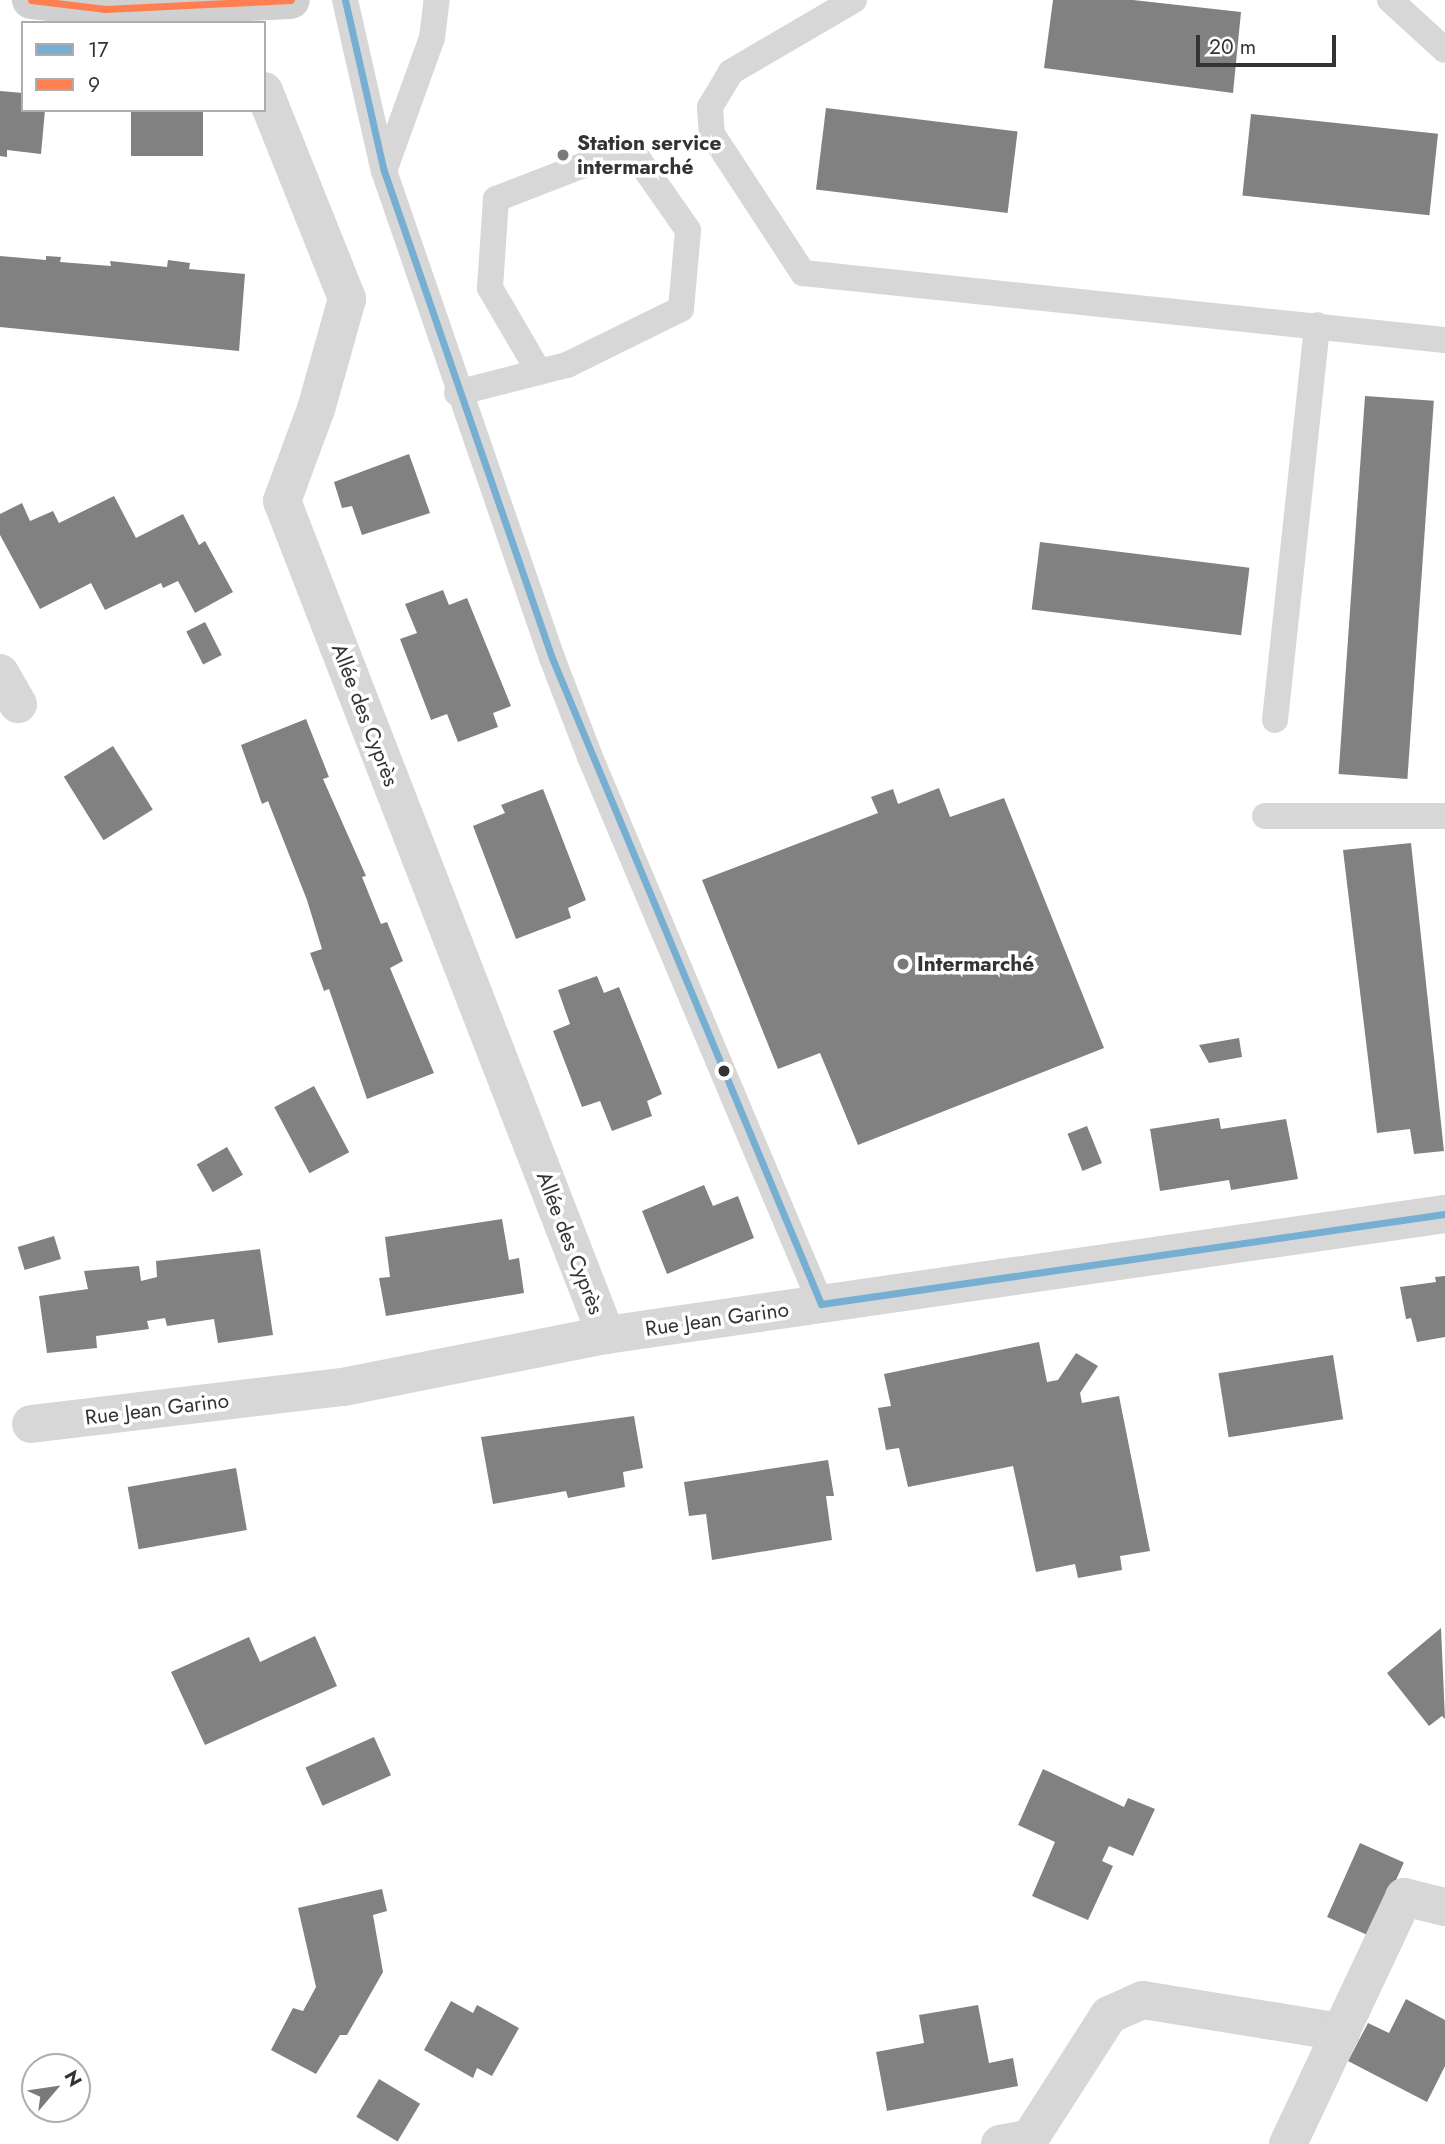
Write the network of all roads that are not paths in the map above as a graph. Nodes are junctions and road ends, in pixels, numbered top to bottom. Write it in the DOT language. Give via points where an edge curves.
graph roads {
  1 [pos="30,0"];
  2 [pos="291,0"];
  3 [pos="345,0"];
  4 [pos="437,0"];
  5 [pos="853,0"];
  6 [pos="1390,0"];
  7 [pos="236,13"];
  8 [pos="1445,50"];
  9 [pos="266,96"];
  10 [pos="384,171"];
  11 [pos="1317,325"];
  12 [pos="1445,340"];
  13 [pos="539,372"];
  14 [pos="457,393"];
  15 [pos="1275,720"];
  16 [pos="1265,816"];
  17 [pos="1445,816"];
  18 [pos="1445,1214"];
  19 [pos="821,1304"];
  20 [pos="606,1335"];
  21 [pos="31,1424"];
  22 [pos="1445,1907"];
  23 [pos="1341,2032"];
  24 [pos="1000,2144"];
  25 [pos="1288,2144"];
  1 -- 7 [label="main road" via="105,9"];
  2 -- 7 [label="main road"];
  3 -- 10 [label="lane"];
  4 -- 10 [label="lane" via="432,38"];
  5 -- 11 [label="lane" via="731,72 710,107 712,134 803,272"];
  6 -- 8 [label="lane"];
  9 -- 20 [label="street, Allée des Cyprès" via="347,299 316,410 282,500"];
  10 -- 14 [label="lane"];
  11 -- 12 [label="lane"];
  11 -- 15 [label="lane"];
  13 -- 13 [label="lane" via="567,365 681,309 688,230 634,153 589,163 496,199 490,288"];
  13 -- 14 [label="lane"];
  14 -- 19 [label="lane" via="590,757"];
  16 -- 17 [label="lane"];
  18 -- 19 [label="street, Rue Jean Garino"];
  19 -- 20 [label="street, Rue Jean Garino"];
  20 -- 21 [label="street, Rue Jean Garino" via="343,1387"];
  22 -- 23 [label="street" via="1404,1897"];
  23 -- 24 [label="street" via="1143,2000 1109,2015 1030,2138"];
  23 -- 25 [label="street"];
}
